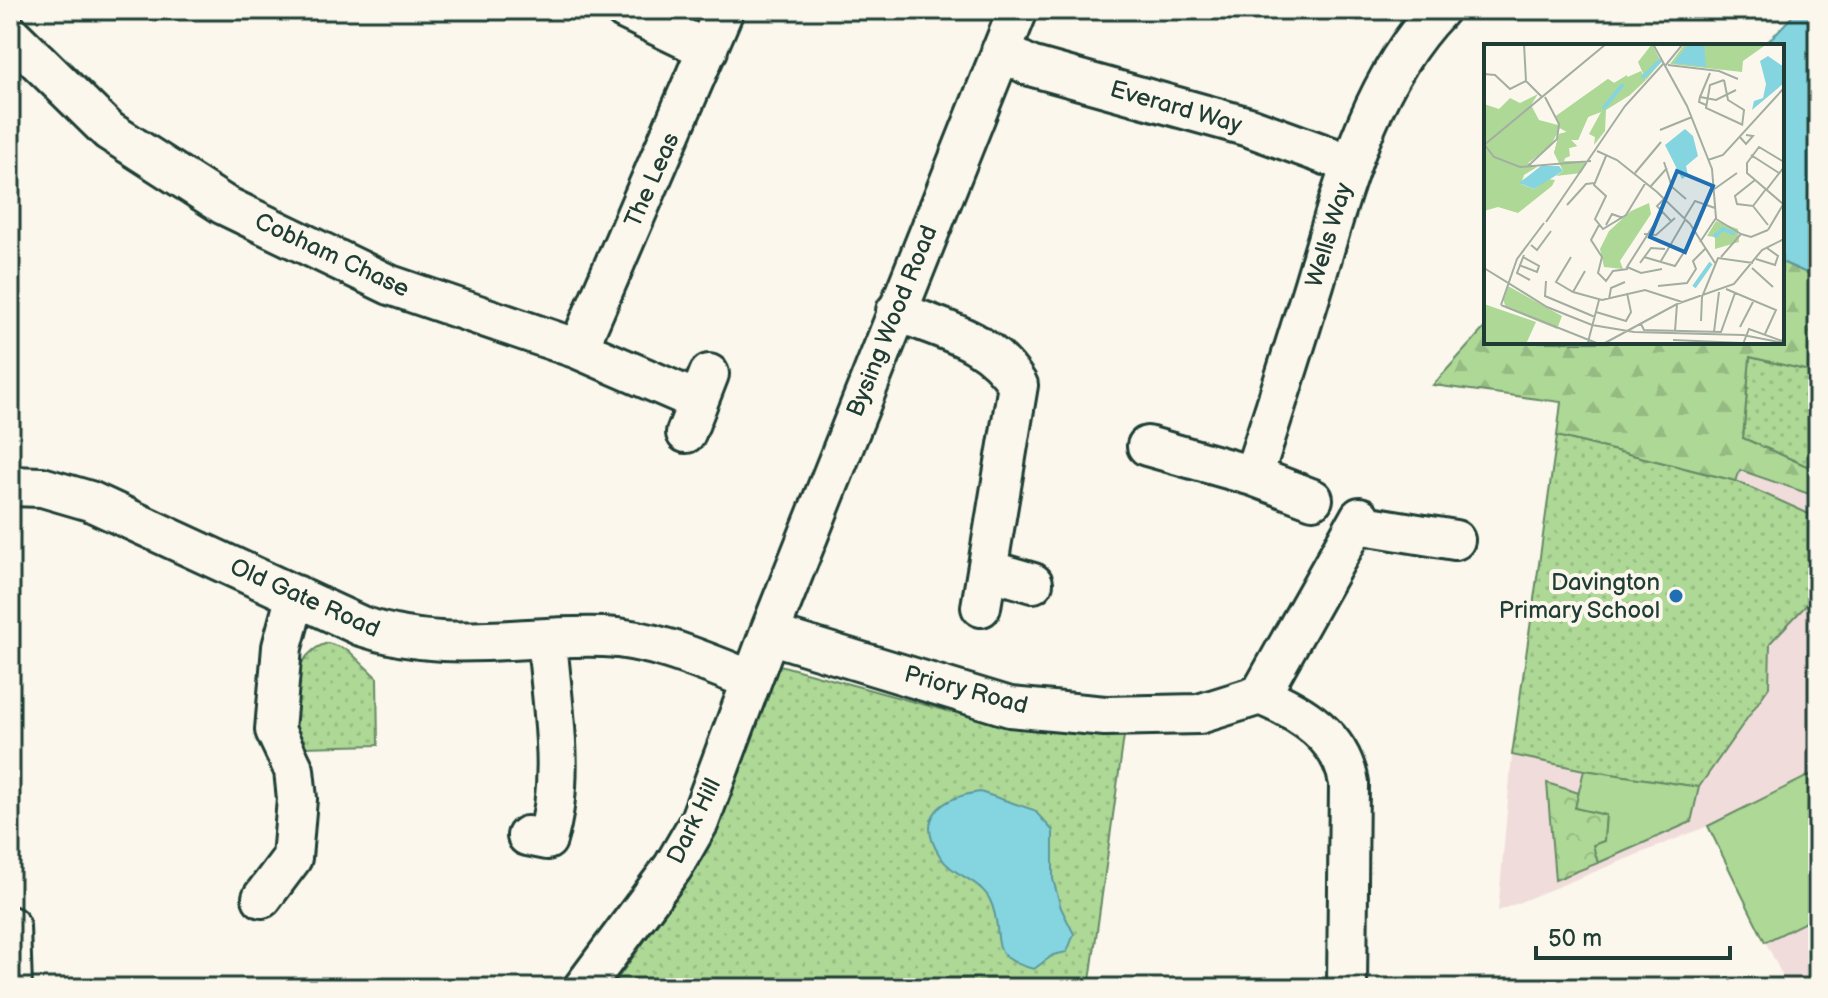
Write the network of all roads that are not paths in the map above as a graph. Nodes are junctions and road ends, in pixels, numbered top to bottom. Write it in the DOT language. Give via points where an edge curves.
graph roads {
  1 [pos="625,10"];
  2 [pos="724,10"];
  3 [pos="1018,10"];
  4 [pos="1439,10"];
  5 [pos="10,34"];
  6 [pos="708,50"];
  7 [pos="1001,51"];
  8 [pos="1351,164"];
  9 [pos="896,311"];
  10 [pos="578,349"];
  11 [pos="698,402"];
  12 [pos="1147,446"];
  13 [pos="1253,476"];
  14 [pos="10,486"];
  15 [pos="1313,499"];
  16 [pos="1455,540"];
  17 [pos="988,570"];
  18 [pos="1033,583"];
  19 [pos="296,595"];
  20 [pos="981,607"];
  21 [pos="769,634"];
  22 [pos="547,640"];
  23 [pos="751,680"];
  24 [pos="1260,695"];
  25 [pos="527,836"];
  26 [pos="262,898"];
  27 [pos="10,926"];
  28 [pos="13,988"];
  29 [pos="583,988"];
  30 [pos="1347,988"];
  1 -- 6 [label="street"];
  2 -- 6 [label="street, The Leas"];
  3 -- 7 [label="street, Bysing Wood Road"];
  4 -- 8 [label="street, Wells Way" via="1417,33"];
  5 -- 10 [label="street, Cobham Chase" via="109,131 224,205 390,285"];
  6 -- 10 [label="street, The Leas"];
  7 -- 8 [label="street, Everard Way" via="1030,66 1249,127"];
  7 -- 9 [label="street, Bysing Wood Road"];
  8 -- 13 [label="street, Wells Way"];
  9 -- 17 [label="street" via="977,343 1003,361 1018,385"];
  9 -- 21 [label="street, Bysing Wood Road"];
  10 -- 11 [label="street, Cobham Chase"];
  12 -- 13 [label="street"];
  13 -- 15 [label="street"];
  14 -- 19 [label="street, Old Gate Road" via="42,487 90,501"];
  16 -- 24 [label="street" via="1359,521"];
  17 -- 18 [label="street"];
  17 -- 20 [label="street"];
  19 -- 22 [label="street, Old Gate Road" via="361,626 416,641"];
  19 -- 26 [label="street" via="282,647 275,730 294,770 292,858"];
  21 -- 23 [label="street, Dark Hill"];
  21 -- 24 [label="street, Priory Road" via="1010,707 1105,716 1199,714"];
  22 -- 23 [label="street, Old Gate Road" via="605,637 653,645"];
  22 -- 25 [label="street" via="555,816 547,840"];
  23 -- 29 [label="street, Dark Hill" via="699,822 673,867"];
  24 -- 30 [label="street" via="1314,722 1345,763"];
  27 -- 28 [label="street"];
}
